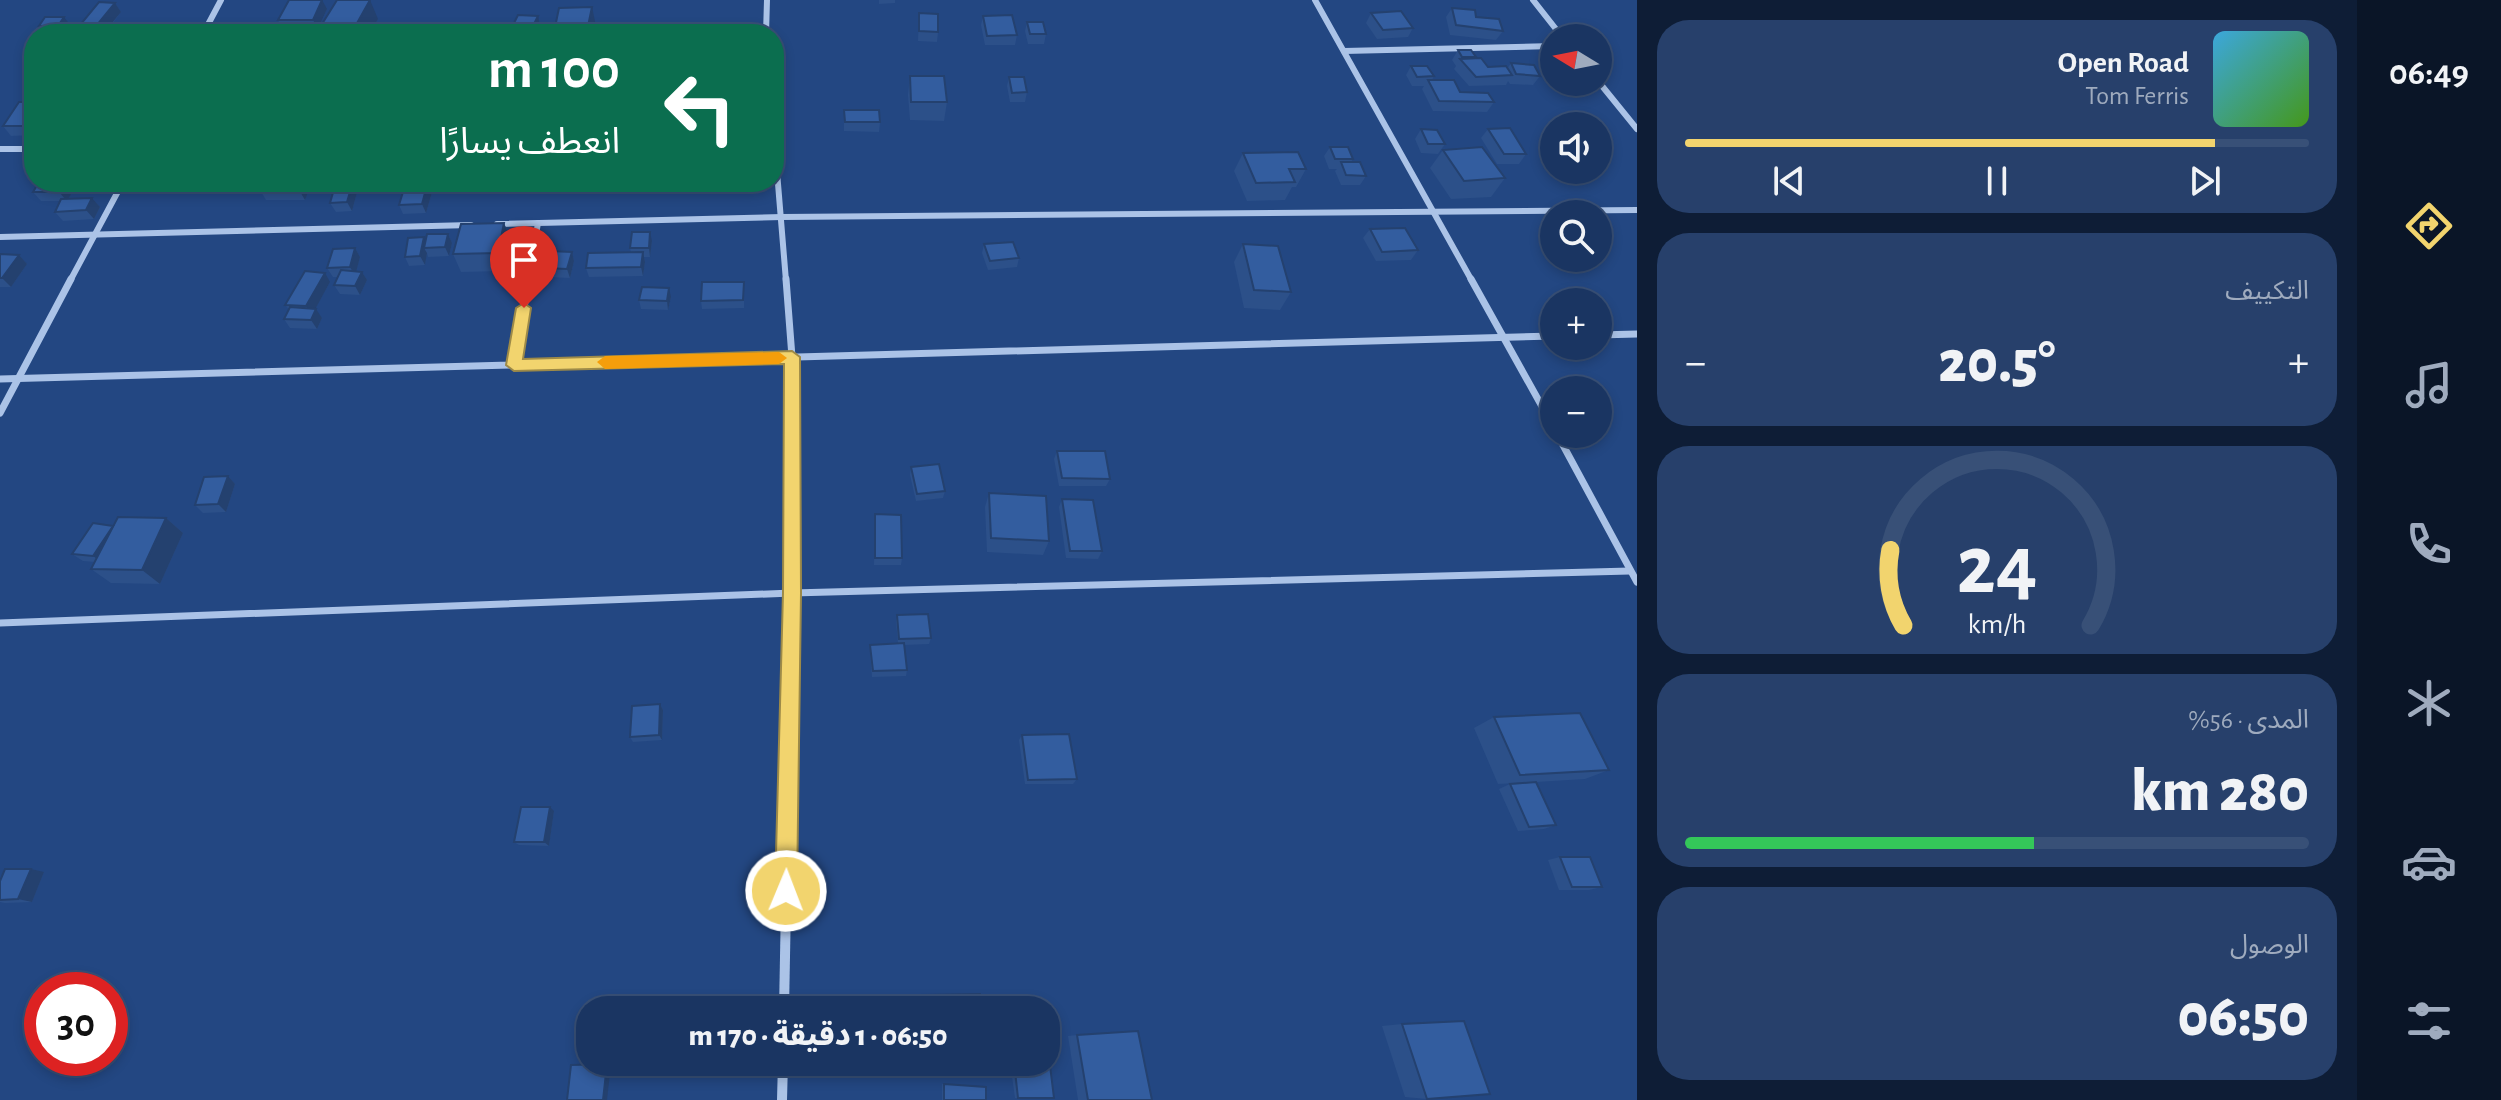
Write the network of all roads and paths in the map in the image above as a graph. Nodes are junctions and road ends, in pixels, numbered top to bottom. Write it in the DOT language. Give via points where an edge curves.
graph roads {
  1 [pos="221,0"];
  2 [pos="767,0"];
  3 [pos="1315,0"];
  4 [pos="1533,0"];
  5 [pos="208,24"];
  6 [pos="766,24"];
  7 [pos="1552,24"];
  8 [pos="1540,46"];
  9 [pos="1344,51"];
  10 [pos="1610,96"];
  11 [pos="1637,129"];
  12 [pos="0,149"];
  13 [pos="24,149"];
  14 [pos="118,192"];
  15 [pos="780,192"];
  16 [pos="1637,210"];
  17 [pos="1436,211"];
  18 [pos="782,217"];
  19 [pos="538,223"];
  20 [pos="490,224"];
  21 [pos="474,225"];
  22 [pos="95,234"];
  23 [pos="0,237"];
  24 [pos="1637,334"];
  25 [pos="1612,335"];
  26 [pos="1505,336"];
  27 [pos="1540,336"];
  28 [pos="792,357"];
  29 [pos="514,365"];
  30 [pos="0,379"];
  31 [pos="18,379"];
  32 [pos="1540,402"];
  33 [pos="0,413"];
  34 [pos="1564,448"];
  35 [pos="1630,571"];
  36 [pos="1637,582"];
  37 [pos="792,593"];
  38 [pos="0,623"];
  39 [pos="784,996"];
  40 [pos="783,1076"];
  41 [pos="782,1100"];
  1 -- 5 [label="street"];
  2 -- 6 [label="street"];
  3 -- 9 [label="street"];
  4 -- 7 [label="street"];
  8 -- 9 [label="street"];
  9 -- 17 [label="street"];
  10 -- 11 [label="street"];
  12 -- 13 [label="street"];
  14 -- 22 [label="street"];
  15 -- 18 [label="street"];
  16 -- 17 [label="street"];
  17 -- 18 [label="street"];
  17 -- 26 [label="street"];
  18 -- 19 [label="street"];
  18 -- 28 [label="street"];
  19 -- 20 [label="street"];
  19 -- 29 [label="street"];
  21 -- 22 [label="street"];
  22 -- 23 [label="street"];
  22 -- 31 [label="street"];
  24 -- 25 [label="street"];
  26 -- 27 [label="street"];
  26 -- 28 [label="street"];
  26 -- 32 [label="street"];
  28 -- 29 [label="street"];
  28 -- 37 [label="street"];
  29 -- 31 [label="street"];
  30 -- 31 [label="street"];
  31 -- 33 [label="street"];
  34 -- 35 [label="street"];
  35 -- 36 [label="street"];
  35 -- 37 [label="street"];
  37 -- 38 [label="street"];
  37 -- 39 [label="street"];
  40 -- 41 [label="street"];
}
